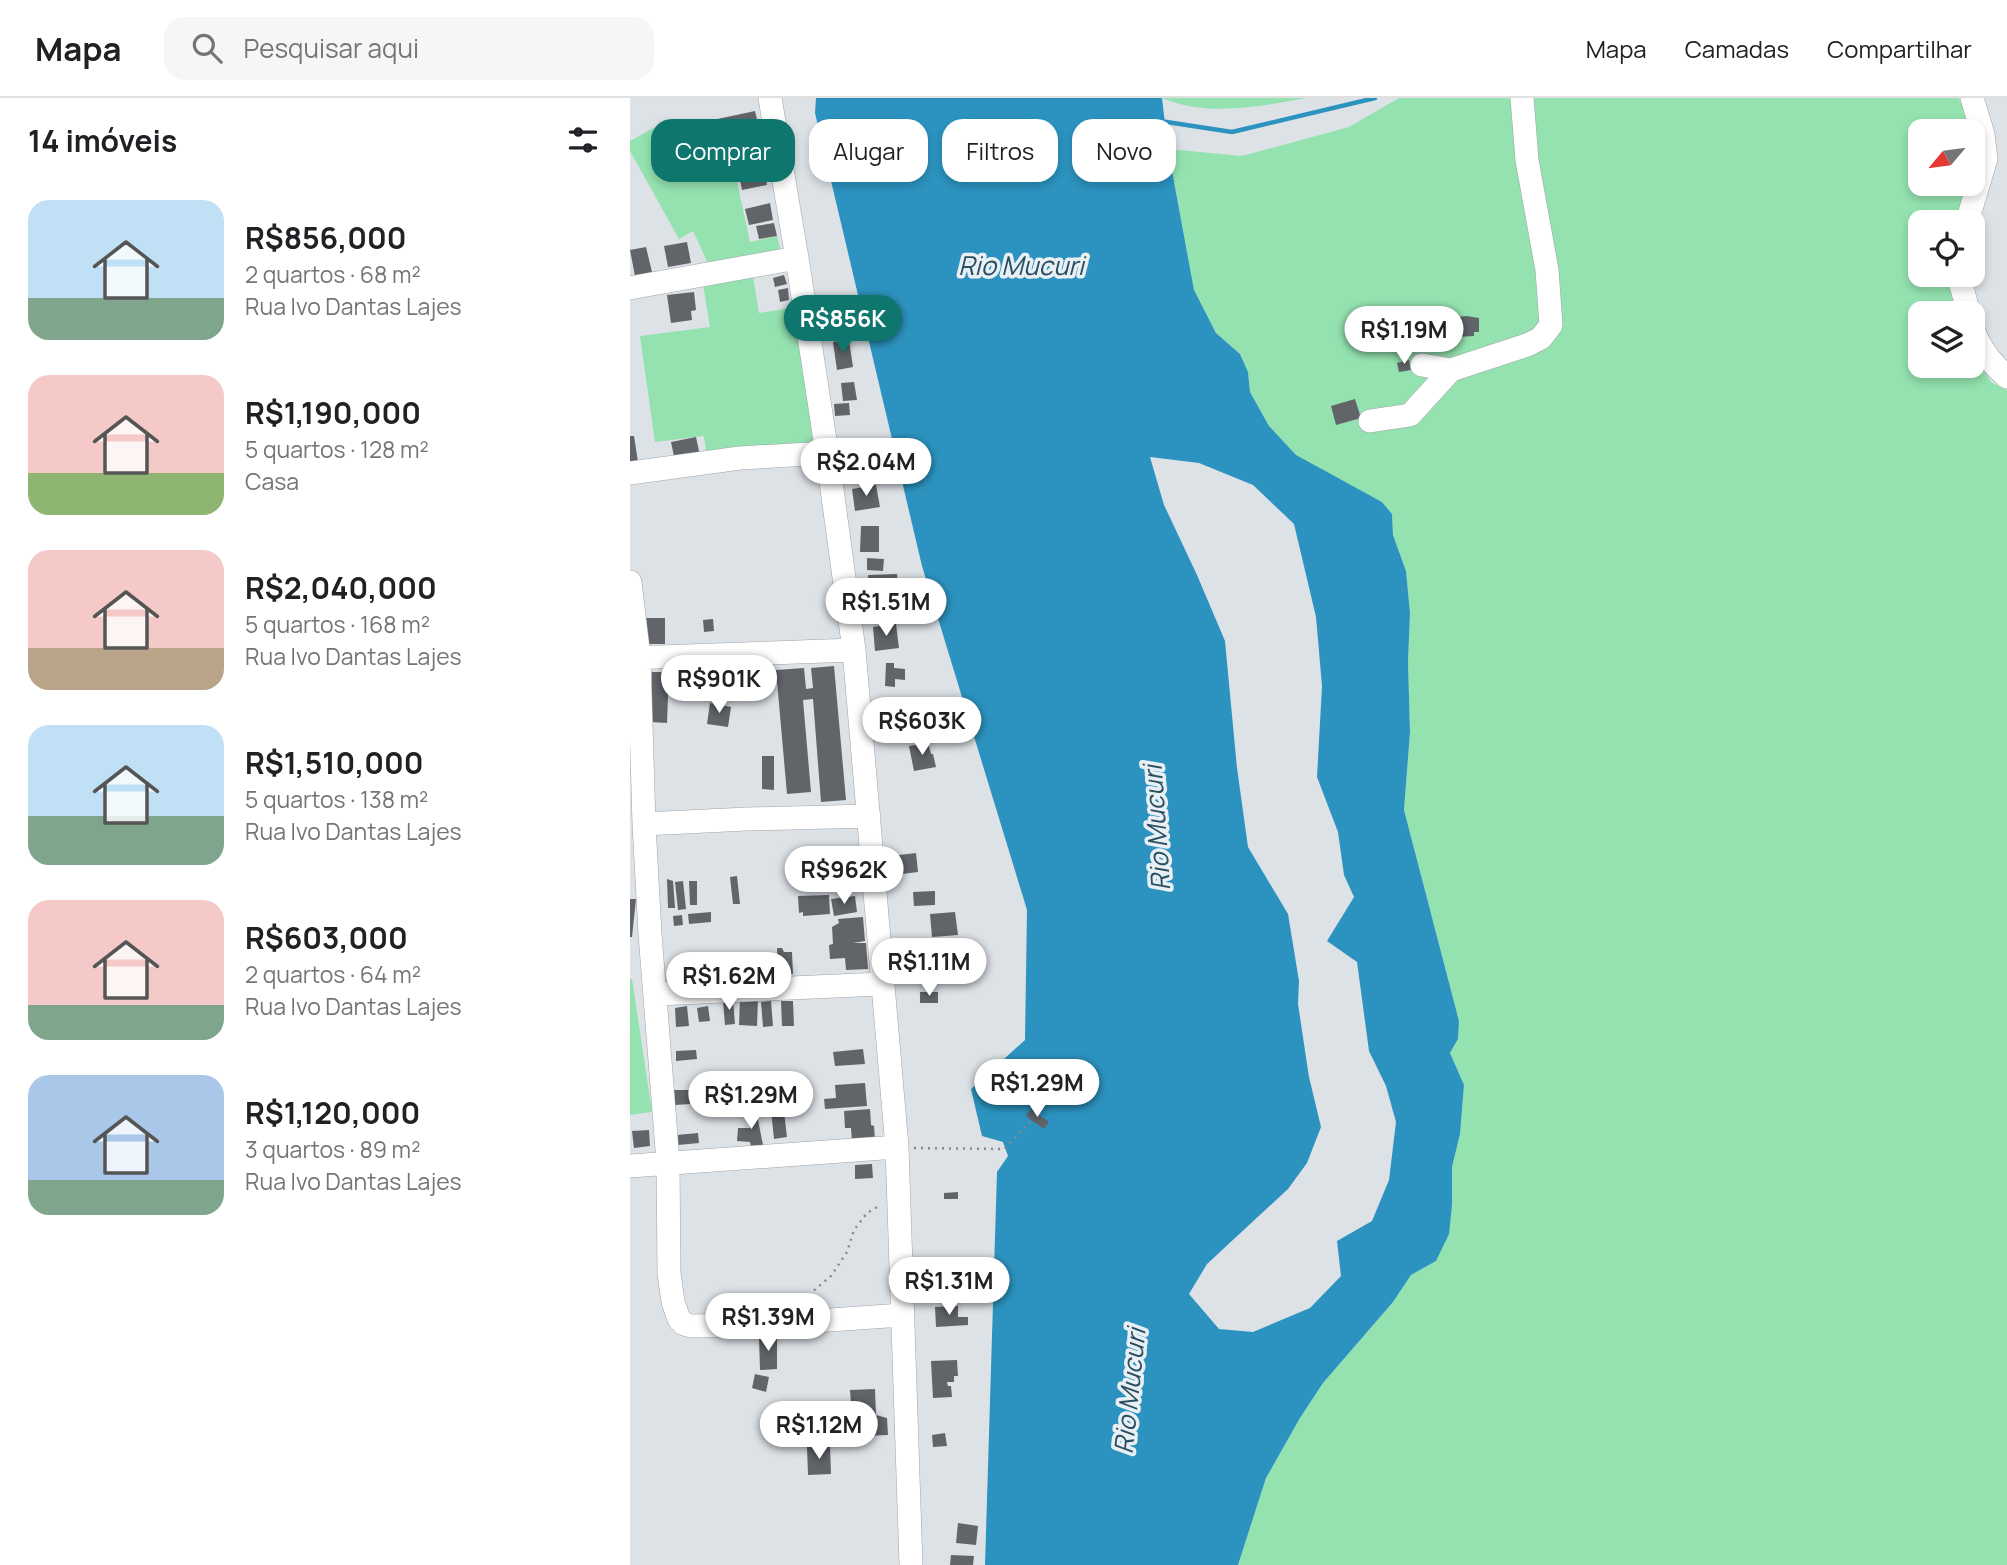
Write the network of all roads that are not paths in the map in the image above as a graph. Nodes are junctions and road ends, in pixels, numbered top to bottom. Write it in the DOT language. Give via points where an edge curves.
graph roads {
  1 [pos="770,98"];
  2 [pos="1522,98"];
  3 [pos="1972,98"];
  4 [pos="1970,210"];
  5 [pos="797,258"];
  6 [pos="630,288"];
  7 [pos="1985,352"];
  8 [pos="1422,365"];
  9 [pos="1451,370"];
  10 [pos="2007,377"];
  11 [pos="1370,421"];
  12 [pos="827,453"];
  13 [pos="630,474"];
  14 [pos="630,582"];
  15 [pos="854,650"];
  16 [pos="635,657"];
  17 [pos="869,816"];
  18 [pos="644,824"];
  19 [pos="883,984"];
  20 [pos="656,994"];
  21 [pos="898,1147"];
  22 [pos="668,1162"];
  23 [pos="630,1166"];
  24 [pos="902,1315"];
  25 [pos="911,1565"];
  1 -- 5 [label="street"];
  2 -- 9 [label="street" via="1551,325 1541,338 1527,345 1480,349"];
  3 -- 4 [label="street" via="1986,159"];
  5 -- 6 [label="street"];
  5 -- 12 [label="street"];
  7 -- 10 [label="street"];
  8 -- 9 [label="street"];
  9 -- 11 [label="street" via="1410,415"];
  12 -- 13 [label="street" via="740,458"];
  12 -- 15 [label="street"];
  14 -- 16 [label="street"];
  15 -- 16 [label="street"];
  15 -- 17 [label="street"];
  16 -- 18 [label="street"];
  17 -- 18 [label="street"];
  17 -- 19 [label="street"];
  18 -- 20 [label="street"];
  19 -- 20 [label="street"];
  19 -- 21 [label="street"];
  20 -- 22 [label="street"];
  21 -- 22 [label="street"];
  21 -- 24 [label="street"];
  22 -- 23 [label="street"];
  22 -- 24 [label="street" via="670,1273 673,1302 684,1324 757,1325"];
  24 -- 25 [label="street"];
}
